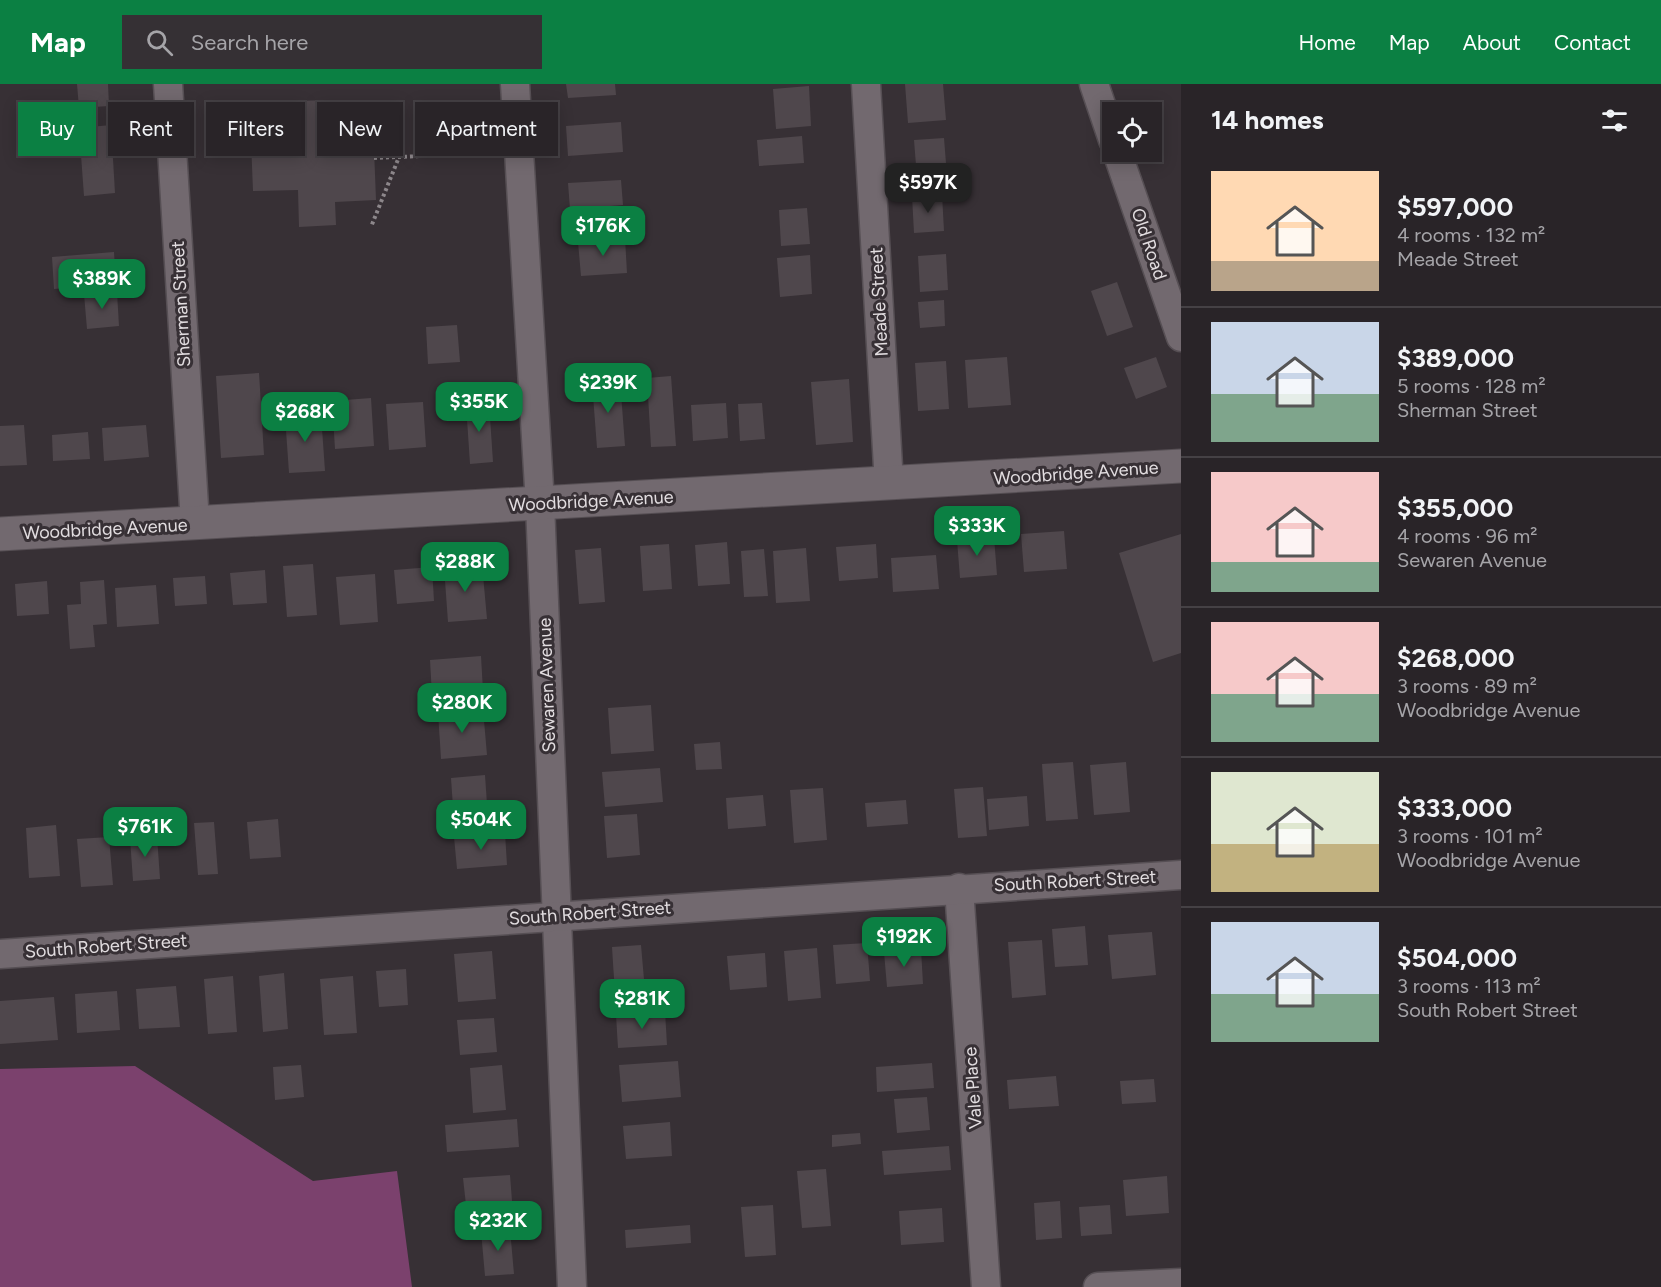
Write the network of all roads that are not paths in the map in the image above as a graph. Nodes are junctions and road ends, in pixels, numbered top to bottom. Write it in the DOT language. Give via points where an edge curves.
graph roads {
  1 [pos="168,84"];
  2 [pos="515,84"];
  3 [pos="866,84"];
  4 [pos="1094,84"];
  5 [pos="1102,108"];
  6 [pos="1120,162"];
  7 [pos="1181,337"];
  8 [pos="1181,466"];
  9 [pos="889,484"];
  10 [pos="540,504"];
  11 [pos="195,524"];
  12 [pos="0,534"];
  13 [pos="1181,875"];
  14 [pos="959,888"];
  15 [pos="557,915"];
  16 [pos="0,954"];
  17 [pos="1181,1283"];
  18 [pos="572,1287"];
  19 [pos="986,1287"];
  20 [pos="1098,1287"];
  1 -- 11 [label="street, Sherman Street"];
  2 -- 10 [label="street, Sewaren Avenue"];
  3 -- 9 [label="street, Meade Street"];
  4 -- 5 [label="street"];
  6 -- 7 [label="street, Old Road"];
  8 -- 9 [label="street, Woodbridge Avenue"];
  9 -- 10 [label="street, Woodbridge Avenue"];
  10 -- 11 [label="street, Woodbridge Avenue"];
  10 -- 15 [label="street, Sewaren Avenue"];
  11 -- 12 [label="street, Woodbridge Avenue"];
  13 -- 14 [label="street, South Robert Street"];
  14 -- 15 [label="street, South Robert Street"];
  14 -- 19 [label="street, Vale Place"];
  15 -- 16 [label="street, South Robert Street"];
  15 -- 18 [label="street, Sewaren Avenue"];
  17 -- 20 [label="street"];
}
